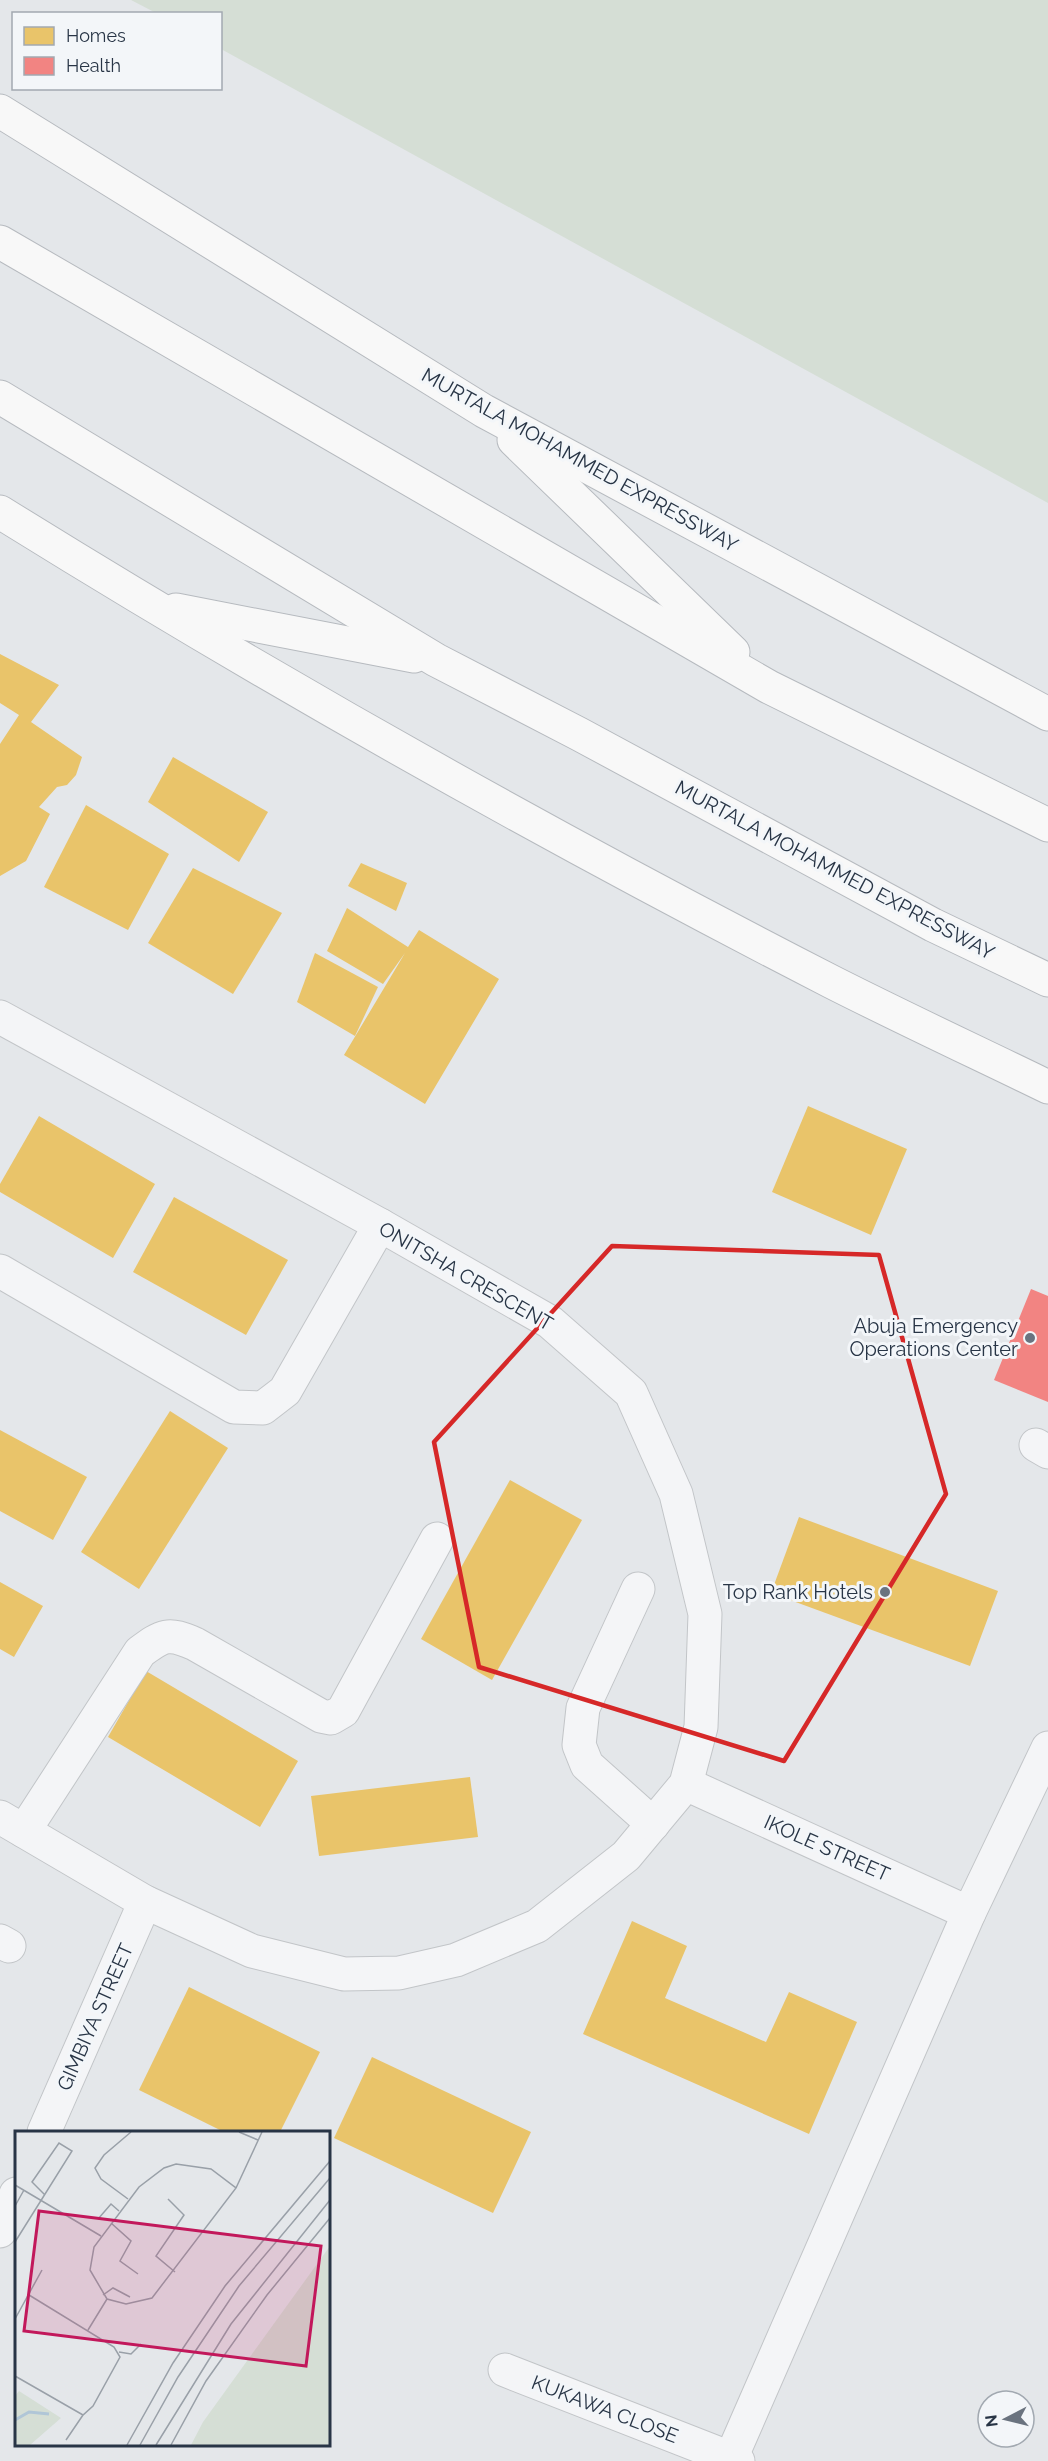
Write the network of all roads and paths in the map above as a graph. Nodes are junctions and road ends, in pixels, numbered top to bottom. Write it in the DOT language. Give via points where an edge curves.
graph roads {
  1 [pos="0,111"];
  2 [pos="0,242"];
  3 [pos="0,397"];
  4 [pos="484,411"];
  5 [pos="0,512"];
  6 [pos="149,604"];
  7 [pos="436,660"];
  8 [pos="769,687"];
  9 [pos="1048,714"];
  10 [pos="1048,825"];
  11 [pos="1048,980"];
  12 [pos="0,1017"];
  13 [pos="1048,1087"];
  14 [pos="380,1226"];
  15 [pos="0,1271"];
  16 [pos="437,1539"];
  17 [pos="638,1589"];
  18 [pos="1048,1748"];
  19 [pos="686,1784"];
  20 [pos="12,1824"];
  21 [pos="653,1824"];
  22 [pos="146,1902"];
  23 [pos="969,1913"];
  24 [pos="45,2131"];
  25 [pos="15,2196"];
  26 [pos="0,2231"];
  27 [pos="505,2370"];
  28 [pos="735,2460"];
  1 -- 4 [label="highway, MURTALA MOHAMMED EXPRESSWAY"];
  2 -- 8 [label="highway"];
  3 -- 7 [label="highway, MURTALA MOHAMMED EXPRESSWAY"];
  4 -- 8 [label="highway"];
  4 -- 9 [label="highway, MURTALA MOHAMMED EXPRESSWAY"];
  5 -- 6 [label="highway"];
  6 -- 7 [label="highway"];
  6 -- 13 [label="highway" via="448,777 832,982"];
  7 -- 11 [label="highway, MURTALA MOHAMMED EXPRESSWAY" via="933,925"];
  8 -- 10 [label="highway"];
  12 -- 14 [label="street, ONITSHA CRESCENT"];
  14 -- 15 [label="street" via="285,1391 263,1408 234,1407"];
  14 -- 19 [label="street, ONITSHA CRESCENT" via="550,1322 631,1393 676,1494 705,1614 701,1727"];
  16 -- 20 [label="street" via="343,1711 331,1718 321,1716 195,1644 175,1635 158,1639 140,1652"];
  17 -- 21 [label="street" via="583,1708 579,1745 587,1765"];
  18 -- 23 [label="street"];
  19 -- 21 [label="street, ONITSHA CRESCENT"];
  19 -- 23 [label="street, IKOLE STREET"];
  20 -- 22 [label="street, ONITSHA CRESCENT"];
  21 -- 22 [label="street, ONITSHA CRESCENT" via="626,1856 537,1926 456,1960 399,1974 344,1974 252,1951"];
  22 -- 24 [label="street, GIMBIYA STREET"];
  23 -- 28 [label="street"];
  25 -- 26 [label="street"];
  27 -- 28 [label="street, KUKAWA CLOSE"];
}
